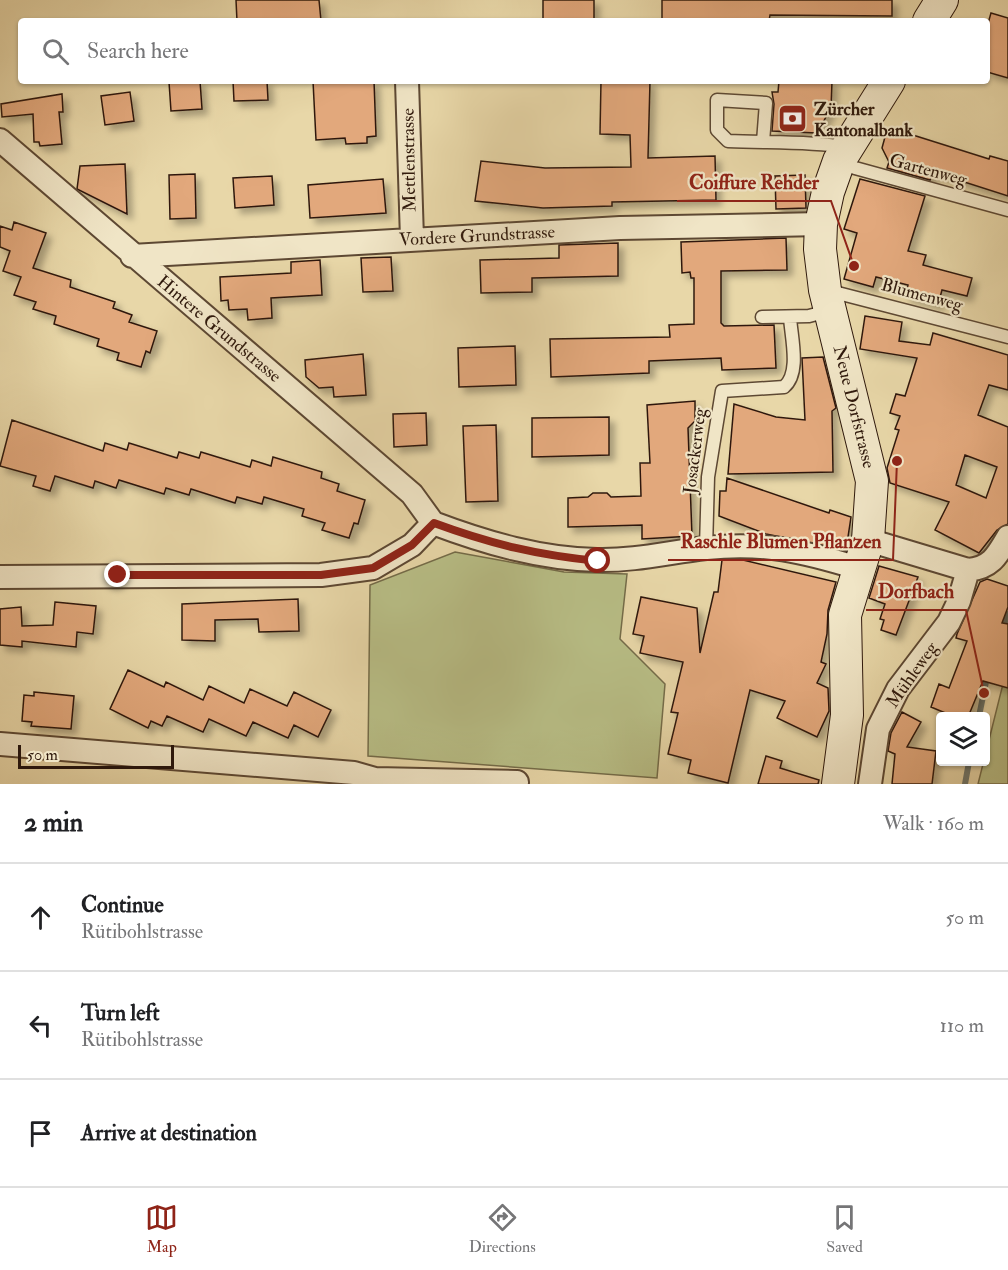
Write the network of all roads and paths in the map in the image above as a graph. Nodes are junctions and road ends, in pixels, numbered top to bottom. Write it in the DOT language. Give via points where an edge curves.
graph roads {
  1 [pos="942,0"];
  2 [pos="931,18"];
  3 [pos="407,84"];
  4 [pos="887,84"];
  5 [pos="0,141"];
  6 [pos="763,142"];
  7 [pos="843,154"];
  8 [pos="1008,210"];
  9 [pos="821,224"];
  10 [pos="412,239"];
  11 [pos="132,256"];
  12 [pos="827,300"];
  13 [pos="762,317"];
  14 [pos="790,317"];
  15 [pos="1008,337"];
  16 [pos="434,523"];
  17 [pos="1008,537"];
  18 [pos="706,548"];
  19 [pos="863,554"];
  20 [pos="968,570"];
  21 [pos="0,577"];
  22 [pos="848,715"];
  23 [pos="0,744"];
  24 [pos="517,782"];
  25 [pos="838,784"];
  26 [pos="860,784"];
  27 [pos="870,784"];
  1 -- 2 [label="main road"];
  3 -- 10 [label="street, Mettlenstrasse"];
  4 -- 7 [label="main road, Neue Dorfstrasse"];
  5 -- 11 [label="street, Hintere Grundstrasse"];
  6 -- 6 [label="lane, Gartenweg" via="724,138 716,124 717,100 766,103"];
  6 -- 7 [label="lane, Gartenweg" via="819,143"];
  7 -- 8 [label="lane, Gartenweg" via="855,168"];
  7 -- 9 [label="main road, Neue Dorfstrasse"];
  9 -- 10 [label="street, Vordere Grundstrasse" via="620,228"];
  9 -- 12 [label="main road, Neue Dorfstrasse"];
  10 -- 11 [label="street, Vordere Grundstrasse"];
  11 -- 16 [label="street, Hintere Grundstrasse" via="412,494"];
  12 -- 14 [label="lane" via="809,316"];
  12 -- 15 [label="lane, Blumenweg"];
  12 -- 19 [label="main road, Neue Dorfstrasse" via="872,481"];
  13 -- 14 [label="lane"];
  14 -- 18 [label="lane, Josackerweg" via="794,372 791,381 784,387 722,391 708,477"];
  16 -- 18 [label="street" via="486,542 598,561"];
  16 -- 21 [label="street" via="412,545 373,568 321,575"];
  17 -- 20 [label="street" via="992,564"];
  18 -- 19 [label="street" via="773,546"];
  19 -- 20 [label="street"];
  19 -- 22 [label="main road, Neue Dorfstrasse" via="845,615"];
  20 -- 27 [label="street, Mühleweg" via="949,622 898,689 878,729"];
  22 -- 25 [label="main road, Neue Dorfstrasse"];
  22 -- 26 [label="street" via="859,724"];
  23 -- 24 [label="street" via="354,773 375,778"];
}
